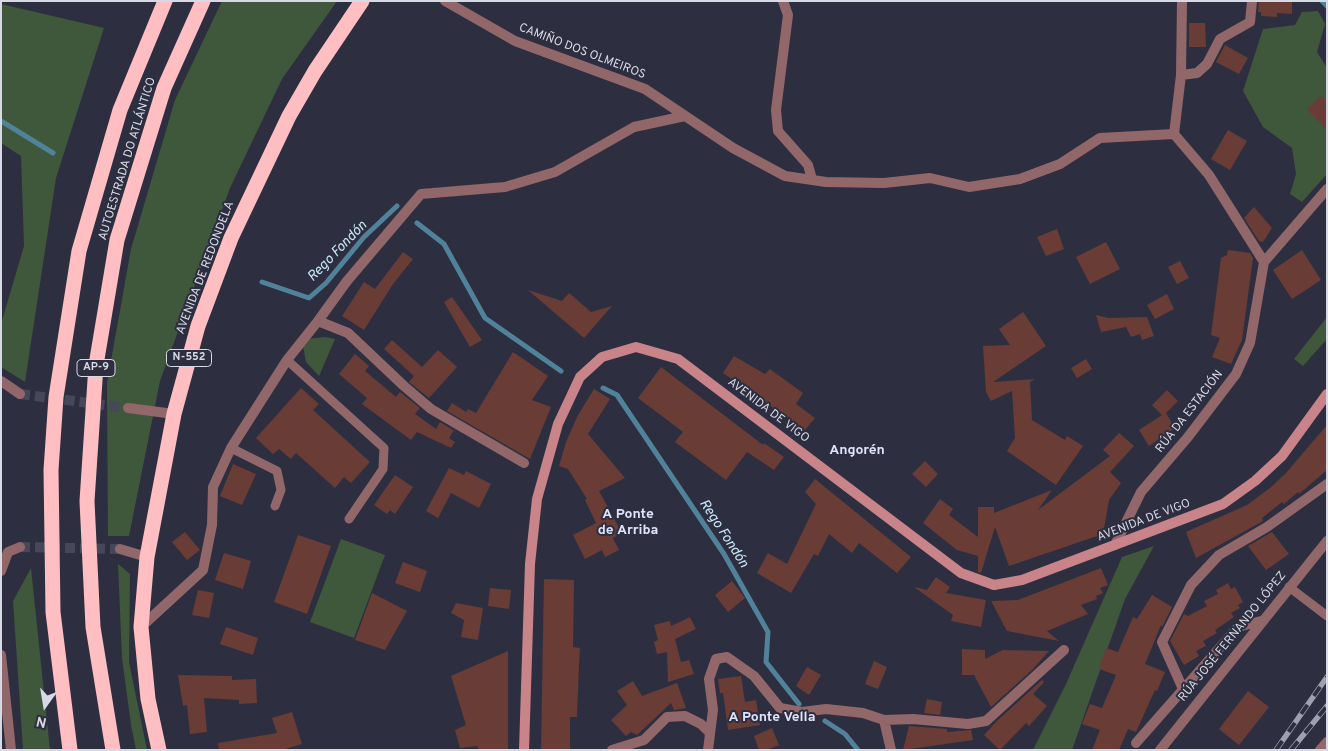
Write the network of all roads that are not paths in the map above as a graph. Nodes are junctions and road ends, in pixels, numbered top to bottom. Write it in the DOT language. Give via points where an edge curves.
graph roads {
  1 [pos="165,1"];
  2 [pos="203,1"];
  3 [pos="362,1"];
  4 [pos="445,1"];
  5 [pos="783,1"];
  6 [pos="1182,1"];
  7 [pos="1252,1"];
  8 [pos="1181,75"];
  9 [pos="685,116"];
  10 [pos="1174,134"];
  11 [pos="812,179"];
  12 [pos="1327,189"];
  13 [pos="1264,262"];
  14 [pos="318,321"];
  15 [pos="287,360"];
  16 [pos="1,381"];
  17 [pos="20,394"];
  18 [pos="1327,395"];
  19 [pos="128,408"];
  20 [pos="174,414"];
  21 [pos="231,448"];
  22 [pos="524,463"];
  23 [pos="1327,484"];
  24 [pos="274,506"];
  25 [pos="349,519"];
  26 [pos="1327,541"];
  27 [pos="1116,545"];
  28 [pos="20,547"];
  29 [pos="120,549"];
  30 [pos="146,557"];
  31 [pos="1,571"];
  32 [pos="1289,587"];
  33 [pos="1327,616"];
  34 [pos="1261,621"];
  35 [pos="141,627"];
  36 [pos="1064,650"];
  37 [pos="1,655"];
  38 [pos="2,689"];
  39 [pos="1183,689"];
  40 [pos="884,720"];
  41 [pos="709,732"];
  42 [pos="1327,742"];
  43 [pos="1136,743"];
  44 [pos="11,750"];
  45 [pos="70,750"];
  46 [pos="113,750"];
  47 [pos="160,750"];
  48 [pos="524,750"];
  49 [pos="612,750"];
  50 [pos="708,750"];
  51 [pos="891,750"];
  52 [pos="1160,750"];
  53 [pos="1320,750"];
  1 -- 45 [label="highway, AUTOESTRADA DO ATLÁNTICO / AP-9" via="120,110 79,251 56,397 51,470 53,612"];
  2 -- 46 [label="highway, AUTOESTRADA DO ATLÁNTICO / AP-9" via="164,88 117,240 96,365 88,511 93,626"];
  3 -- 20 [label="highway, AVENIDA DE REDONDELA / N-552" via="294,108 231,238 198,326"];
  4 -- 9 [label="street, CAMIÑO DOS OLMEIROS" via="515,41 645,89"];
  5 -- 11 [label="street" via="788,15 776,110 778,131 808,165"];
  6 -- 8 [label="street"];
  7 -- 8 [label="street" via="1250,22 1220,39 1207,64 1196,73"];
  8 -- 10 [label="street"];
  9 -- 11 [label="street, CAMIÑO DOS OLMEIROS" via="733,148 785,176"];
  9 -- 14 [label="street" via="634,128 555,172 505,187 421,194 347,281"];
  10 -- 11 [label="street" via="1100,138 1069,160 1020,179 969,187 930,178 884,183"];
  10 -- 13 [label="street" via="1209,175"];
  12 -- 13 [label="street"];
  13 -- 27 [label="street, RÚA DA ESTACIÓN" via="1250,343 1236,374 1142,492"];
  14 -- 15 [label="street"];
  14 -- 22 [label="street" via="348,333 431,410"];
  15 -- 21 [label="street"];
  15 -- 25 [label="lane" via="384,448 383,470"];
  16 -- 17 [label="street"];
  18 -- 27 [label="main road, AVENIDA DE VIGO" via="1282,456 1233,498"];
  19 -- 20 [label="street"];
  20 -- 30 [label="highway, AVENIDA DE REDONDELA / N-552"];
  21 -- 24 [label="lane" via="277,471 281,490"];
  21 -- 35 [label="street" via="213,487 212,525 203,570"];
  23 -- 39 [label="street" via="1267,527 1219,555 1191,585 1162,642"];
  26 -- 32 [label="street, RÚA JOSÉ FERNANDO LÓPEZ"];
  27 -- 48 [label="main road, AVENIDA DE VIGO" via="1022,580 994,585 961,573 678,359 636,347 602,357 580,377 558,424 537,499 530,564"];
  28 -- 31 [label="street" via="8,552"];
  29 -- 30 [label="street"];
  30 -- 35 [label="highway, AVENIDA DE REDONDELA / N-552"];
  32 -- 33 [label="lane"];
  32 -- 34 [label="street, RÚA JOSÉ FERNANDO LÓPEZ"];
  34 -- 39 [label="street" via="1238,627"];
  34 -- 52 [label="street, RÚA JOSÉ FERNANDO LÓPEZ"];
  35 -- 47 [label="highway, AVENIDA DE REDONDELA / N-552" via="148,699"];
  36 -- 40 [label="street" via="986,721 968,724"];
  37 -- 38 [label="street"];
  38 -- 44 [label="street"];
  39 -- 43 [label="street"];
  40 -- 41 [label="street" via="863,713 826,709 802,712 780,708 754,676 727,656 716,659 709,679 713,710"];
  40 -- 51 [label="street"];
  41 -- 49 [label="street" via="685,716 667,717 644,740"];
  41 -- 50 [label="street"];
  42 -- 53 [label="street"];
}
